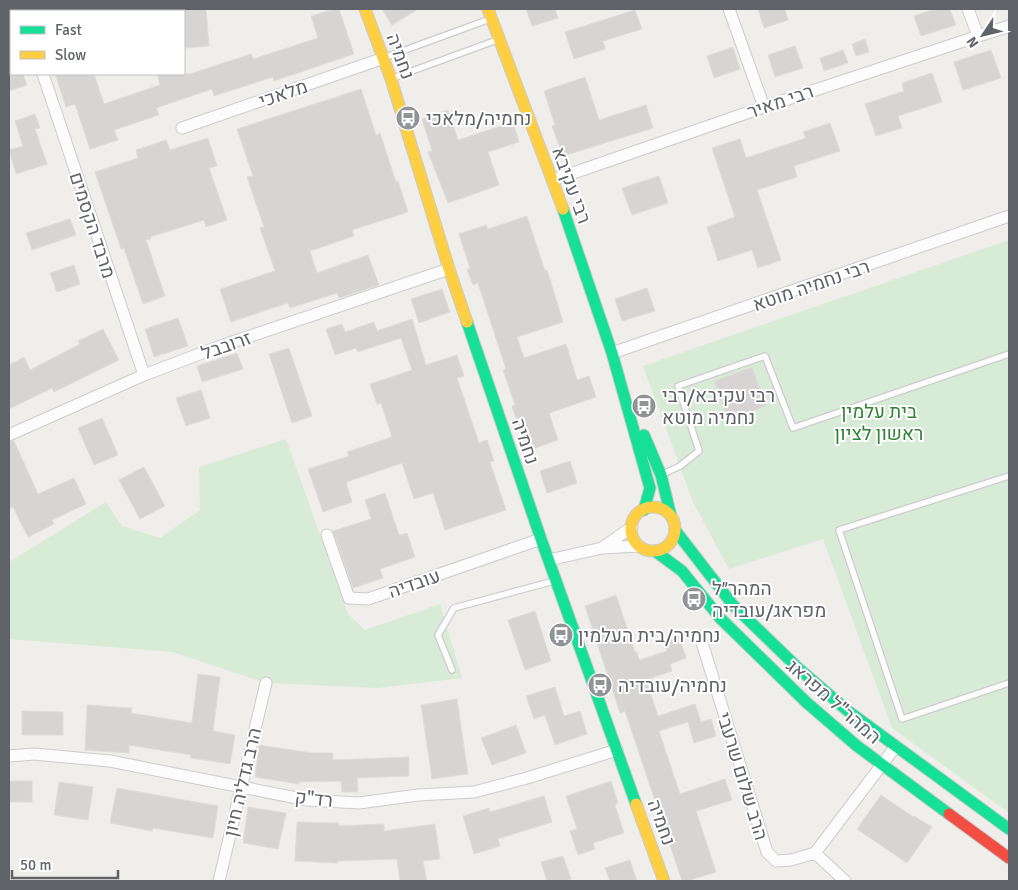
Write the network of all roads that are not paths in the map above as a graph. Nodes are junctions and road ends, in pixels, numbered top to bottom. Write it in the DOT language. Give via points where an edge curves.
graph roads {
  1 [pos="365,9"];
  2 [pos="729,9"];
  3 [pos="968,9"];
  4 [pos="490,14"];
  5 [pos="1009,26"];
  6 [pos="978,36"];
  7 [pos="499,39"];
  8 [pos="384,58"];
  9 [pos="43,75"];
  10 [pos="391,79"];
  11 [pos="764,107"];
  12 [pos="182,128"];
  13 [pos="553,180"];
  14 [pos="1009,216"];
  15 [pos="449,269"];
  16 [pos="612,353"];
  17 [pos="1009,354"];
  18 [pos="144,375"];
  19 [pos="618,375"];
  20 [pos="9,435"];
  21 [pos="661,475"];
  22 [pos="1009,476"];
  23 [pos="644,510"];
  24 [pos="671,516"];
  25 [pos="632,527"];
  26 [pos="676,530"];
  27 [pos="327,534"];
  28 [pos="541,539"];
  29 [pos="639,546"];
  30 [pos="602,548"];
  31 [pos="655,551"];
  32 [pos="549,560"];
  33 [pos="556,581"];
  34 [pos="700,636"];
  35 [pos="452,670"];
  36 [pos="266,683"];
  37 [pos="1009,684"];
  38 [pos="896,746"];
  39 [pos="617,750"];
  40 [pos="9,756"];
  41 [pos="883,765"];
  42 [pos="241,786"];
  43 [pos="1009,829"];
  44 [pos="815,853"];
  45 [pos="1009,858"];
  46 [pos="219,881"];
  47 [pos="664,881"];
  48 [pos="845,881"];
  1 -- 8 [label="street, נחמיה"];
  2 -- 11 [label="street"];
  3 -- 6 [label="street"];
  4 -- 7 [label="street, רבי עקיבא"];
  4 -- 8 [label="lane"];
  5 -- 6 [label="street, רבי מאיר"];
  6 -- 11 [label="street, רבי מאיר"];
  7 -- 10 [label="lane"];
  7 -- 13 [label="street, רבי עקיבא"];
  8 -- 10 [label="street, נחמיה"];
  8 -- 12 [label="street, מלאכי"];
  9 -- 18 [label="street, מרבד הקסמים"];
  10 -- 15 [label="street, נחמיה"];
  11 -- 13 [label="street, רבי מאיר"];
  13 -- 16 [label="street, רבי עקיבא"];
  14 -- 16 [label="street, רבי נחמיה מוטא"];
  15 -- 18 [label="street, זרובבל"];
  15 -- 28 [label="street, נחמיה"];
  16 -- 19 [label="street, רבי עקיבא"];
  17 -- 21 [label="lane" via="793,428 765,356 678,386 699,451 680,466"];
  18 -- 20 [label="street, זרובבל"];
  19 -- 21 [label="street"];
  19 -- 23 [label="street" via="650,488"];
  21 -- 24 [label="street"];
  22 -- 37 [label="lane" via="839,530 902,719"];
  23 -- 24 [label="street" via="658,508"];
  23 -- 25 [label="street"];
  24 -- 26 [label="street"];
  25 -- 29 [label="street"];
  25 -- 30 [label="street"];
  26 -- 31 [label="street" via="665,548"];
  26 -- 38 [label="street, המהר\"ל מפראג" via="713,581 743,615 848,711"];
  27 -- 28 [label="street, עובדיה" via="349,598 368,599"];
  28 -- 32 [label="street, נחמיה"];
  29 -- 30 [label="street"];
  29 -- 31 [label="street"];
  30 -- 32 [label="street"];
  31 -- 41 [label="street, המהר\"ל מפראג" via="682,571 720,618 792,689"];
  32 -- 33 [label="street, נחמיה"];
  33 -- 35 [label="lane" via="454,608 438,636"];
  33 -- 39 [label="street, נחמיה"];
  34 -- 44 [label="street, הרב שלום שרעבי" via="767,852 776,861"];
  36 -- 42 [label="street, הרב גדליה חיון"];
  38 -- 41 [label="street"];
  38 -- 43 [label="street, המהר\"ל מפראג"];
  39 -- 42 [label="street, רד\"ק" via="474,792 359,803 307,800"];
  39 -- 47 [label="street, נחמיה"];
  40 -- 42 [label="street, רד\"ק" via="34,754 110,761"];
  41 -- 44 [label="street"];
  41 -- 45 [label="street, המהר\"ל מפראג"];
  42 -- 46 [label="street, הרב גדליה חיון"];
  44 -- 48 [label="street"];
}
